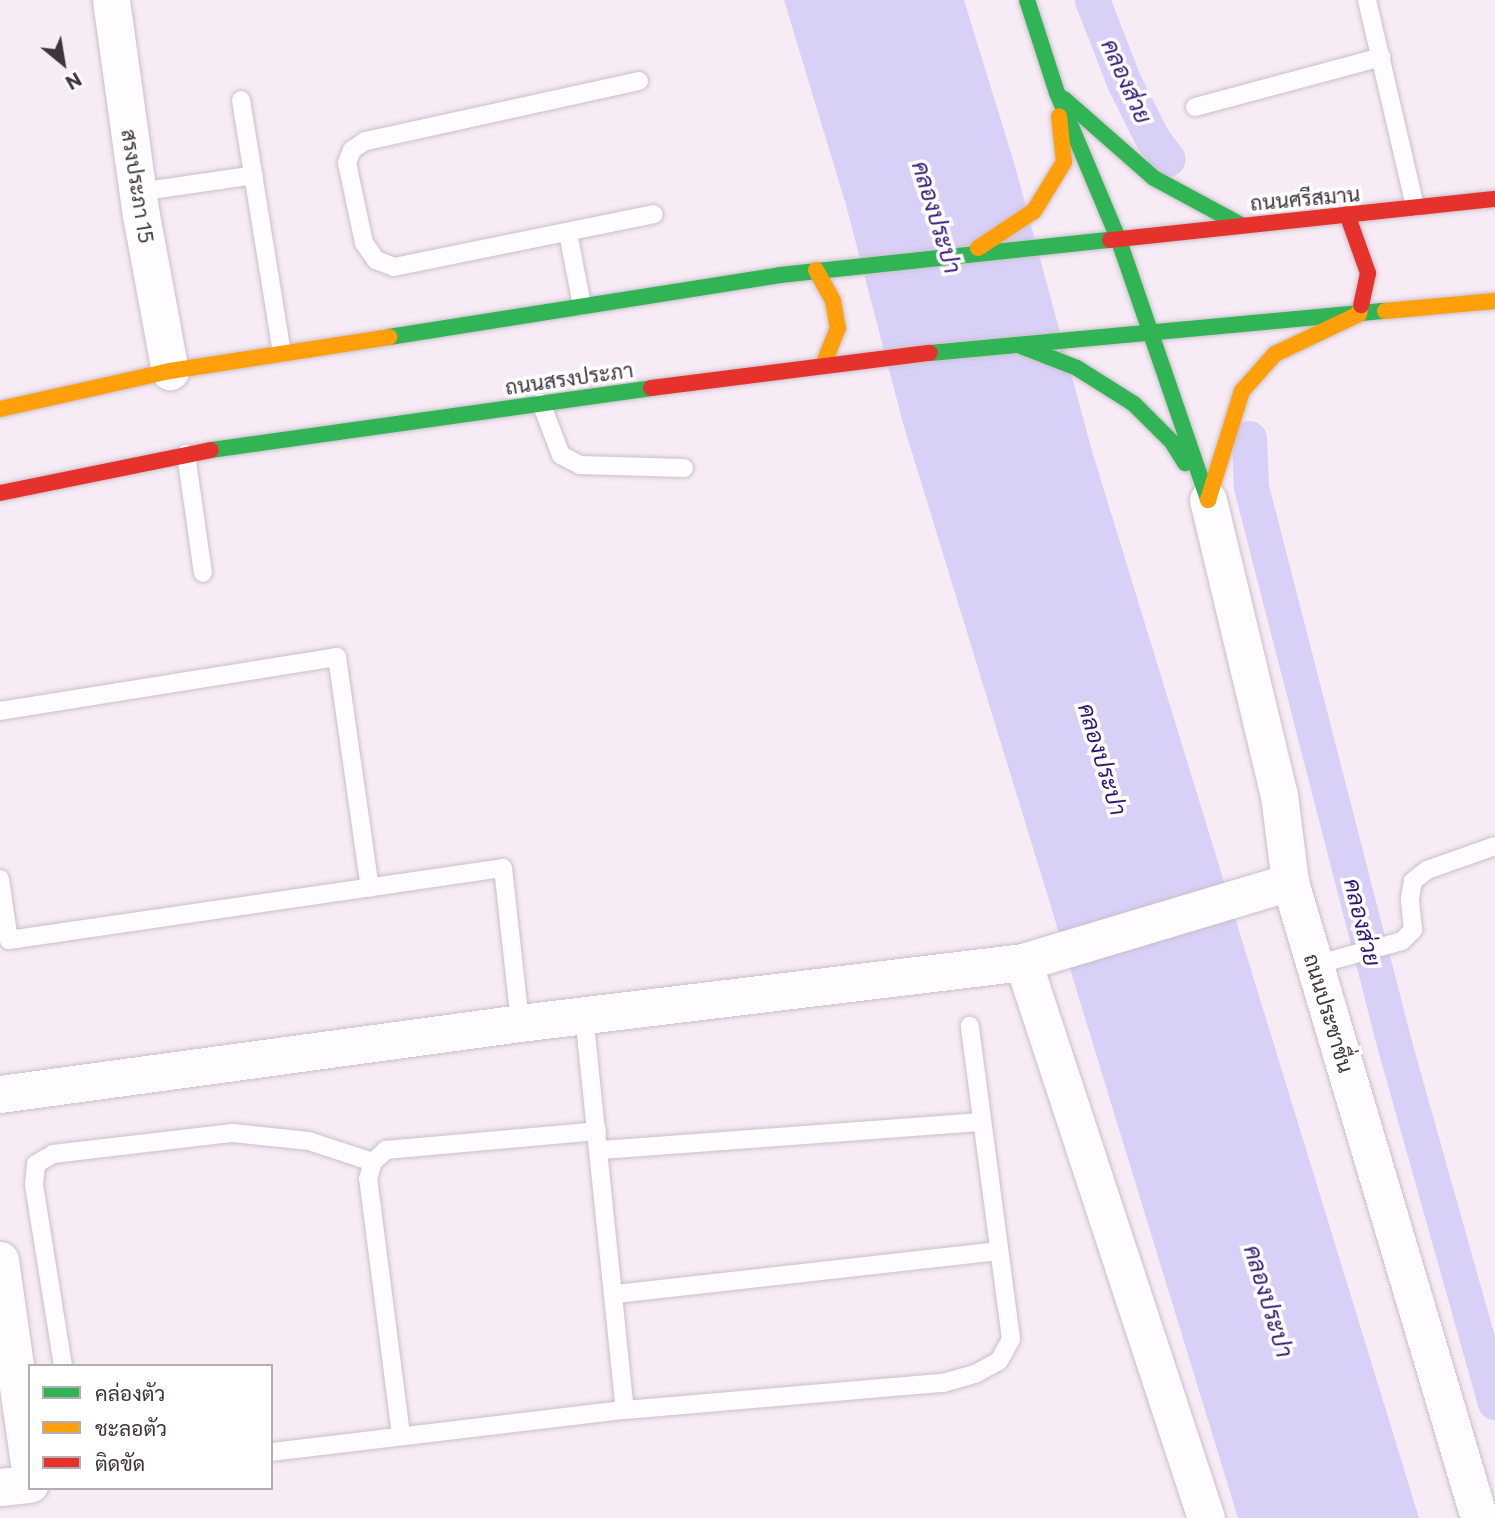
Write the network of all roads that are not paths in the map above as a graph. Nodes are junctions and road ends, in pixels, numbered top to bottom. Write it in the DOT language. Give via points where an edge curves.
graph roads {
  1 [pos="111,0"];
  2 [pos="1027,0"];
  3 [pos="1367,0"];
  4 [pos="1381,57"];
  5 [pos="639,81"];
  6 [pos="1057,93"];
  7 [pos="241,100"];
  8 [pos="1195,107"];
  9 [pos="254,175"];
  10 [pos="138,192"];
  11 [pos="1495,199"];
  12 [pos="1415,208"];
  13 [pos="654,214"];
  14 [pos="1347,214"];
  15 [pos="1241,225"];
  16 [pos="568,233"];
  17 [pos="1118,238"];
  18 [pos="970,253"];
  19 [pos="816,270"];
  20 [pos="1495,301"];
  21 [pos="582,306"];
  22 [pos="1359,314"];
  23 [pos="1148,330"];
  24 [pos="1014,344"];
  25 [pos="282,353"];
  26 [pos="824,363"];
  27 [pos="170,371"];
  28 [pos="541,403"];
  29 [pos="0,409"];
  30 [pos="186,454"];
  31 [pos="684,468"];
  32 [pos="0,493"];
  33 [pos="1208,500"];
  34 [pos="203,573"];
  35 [pos="0,710"];
  36 [pos="1495,846"];
  37 [pos="0,879"];
  38 [pos="1290,883"];
  39 [pos="370,888"];
  40 [pos="1332,961"];
  41 [pos="1023,962"];
  42 [pos="584,1015"];
  43 [pos="520,1023"];
  44 [pos="970,1026"];
  45 [pos="0,1094"];
  46 [pos="982,1122"];
  47 [pos="597,1131"];
  48 [pos="600,1150"];
  49 [pos="373,1162"];
  50 [pos="997,1251"];
  51 [pos="0,1260"];
  52 [pos="616,1294"];
  53 [pos="62,1364"];
  54 [pos="625,1410"];
  55 [pos="401,1434"];
  56 [pos="273,1452"];
  57 [pos="28,1457"];
  58 [pos="28,1484"];
  59 [pos="0,1487"];
  60 [pos="1206,1518"];
  61 [pos="1479,1518"];
  1 -- 10 [label="street, สรงประภา 15"];
  2 -- 6 [label="main road"];
  3 -- 4 [label="lane"];
  4 -- 8 [label="lane"];
  4 -- 12 [label="lane"];
  5 -- 16 [label="lane" via="365,141 352,150 346,163 364,243 376,260 394,267"];
  6 -- 15 [label="main road" via="1154,178"];
  6 -- 17 [label="main road"];
  6 -- 18 [label="main road" via="1064,162 1034,211"];
  7 -- 9 [label="lane"];
  9 -- 10 [label="lane"];
  9 -- 25 [label="lane"];
  10 -- 27 [label="street, สรงประภา 15"];
  11 -- 12 [label="main road, ถนนศรีสมาน"];
  12 -- 14 [label="main road, ถนนศรีสมาน"];
  13 -- 16 [label="lane"];
  14 -- 15 [label="main road, ถนนศรีสมาน"];
  14 -- 22 [label="main road" via="1368,273"];
  15 -- 17 [label="main road, ถนนศรีสมาน"];
  16 -- 21 [label="lane"];
  17 -- 18 [label="main road"];
  17 -- 23 [label="main road"];
  18 -- 19 [label="main road"];
  19 -- 21 [label="main road"];
  19 -- 26 [label="main road" via="832,301 838,328"];
  20 -- 22 [label="main road"];
  21 -- 25 [label="main road"];
  22 -- 23 [label="main road"];
  22 -- 33 [label="main road" via="1275,354 1241,391"];
  23 -- 24 [label="main road, ถนนสรงประภา"];
  23 -- 33 [label="main road"];
  24 -- 26 [label="main road, ถนนสรงประภา"];
  24 -- 33 [label="main road" via="1077,368 1134,404 1172,442"];
  25 -- 27 [label="main road"];
  26 -- 28 [label="main road, ถนนสรงประภา"];
  27 -- 29 [label="main road"];
  28 -- 30 [label="main road, ถนนสรงประภา"];
  28 -- 31 [label="lane" via="561,455 580,465"];
  30 -- 32 [label="main road, ถนนสรงประภา"];
  30 -- 34 [label="lane"];
  33 -- 38 [label="street, ถนนประชาชื่น" via="1279,795"];
  35 -- 39 [label="lane" via="337,657"];
  36 -- 40 [label="lane" via="1427,870 1413,881 1413,930 1402,941"];
  37 -- 39 [label="lane" via="9,940"];
  38 -- 40 [label="street, ถนนประชาชื่น"];
  38 -- 41 [label="street"];
  39 -- 43 [label="lane" via="503,868"];
  40 -- 61 [label="street, ถนนประชาชื่น"];
  41 -- 42 [label="street"];
  41 -- 60 [label="street"];
  42 -- 43 [label="street"];
  42 -- 47 [label="lane"];
  43 -- 45 [label="street"];
  44 -- 46 [label="lane"];
  46 -- 48 [label="lane"];
  46 -- 50 [label="lane"];
  47 -- 48 [label="lane"];
  47 -- 49 [label="lane" via="386,1150"];
  48 -- 52 [label="lane"];
  49 -- 53 [label="lane" via="309,1141 233,1133 53,1154 37,1164 34,1184"];
  49 -- 55 [label="lane" via="368,1179"];
  50 -- 52 [label="lane"];
  50 -- 54 [label="lane" via="1011,1339 999,1361 977,1373 943,1383"];
  51 -- 57 [label="street"];
  52 -- 54 [label="lane"];
  54 -- 55 [label="lane"];
  55 -- 56 [label="lane"];
  58 -- 59 [label="street"];
}
